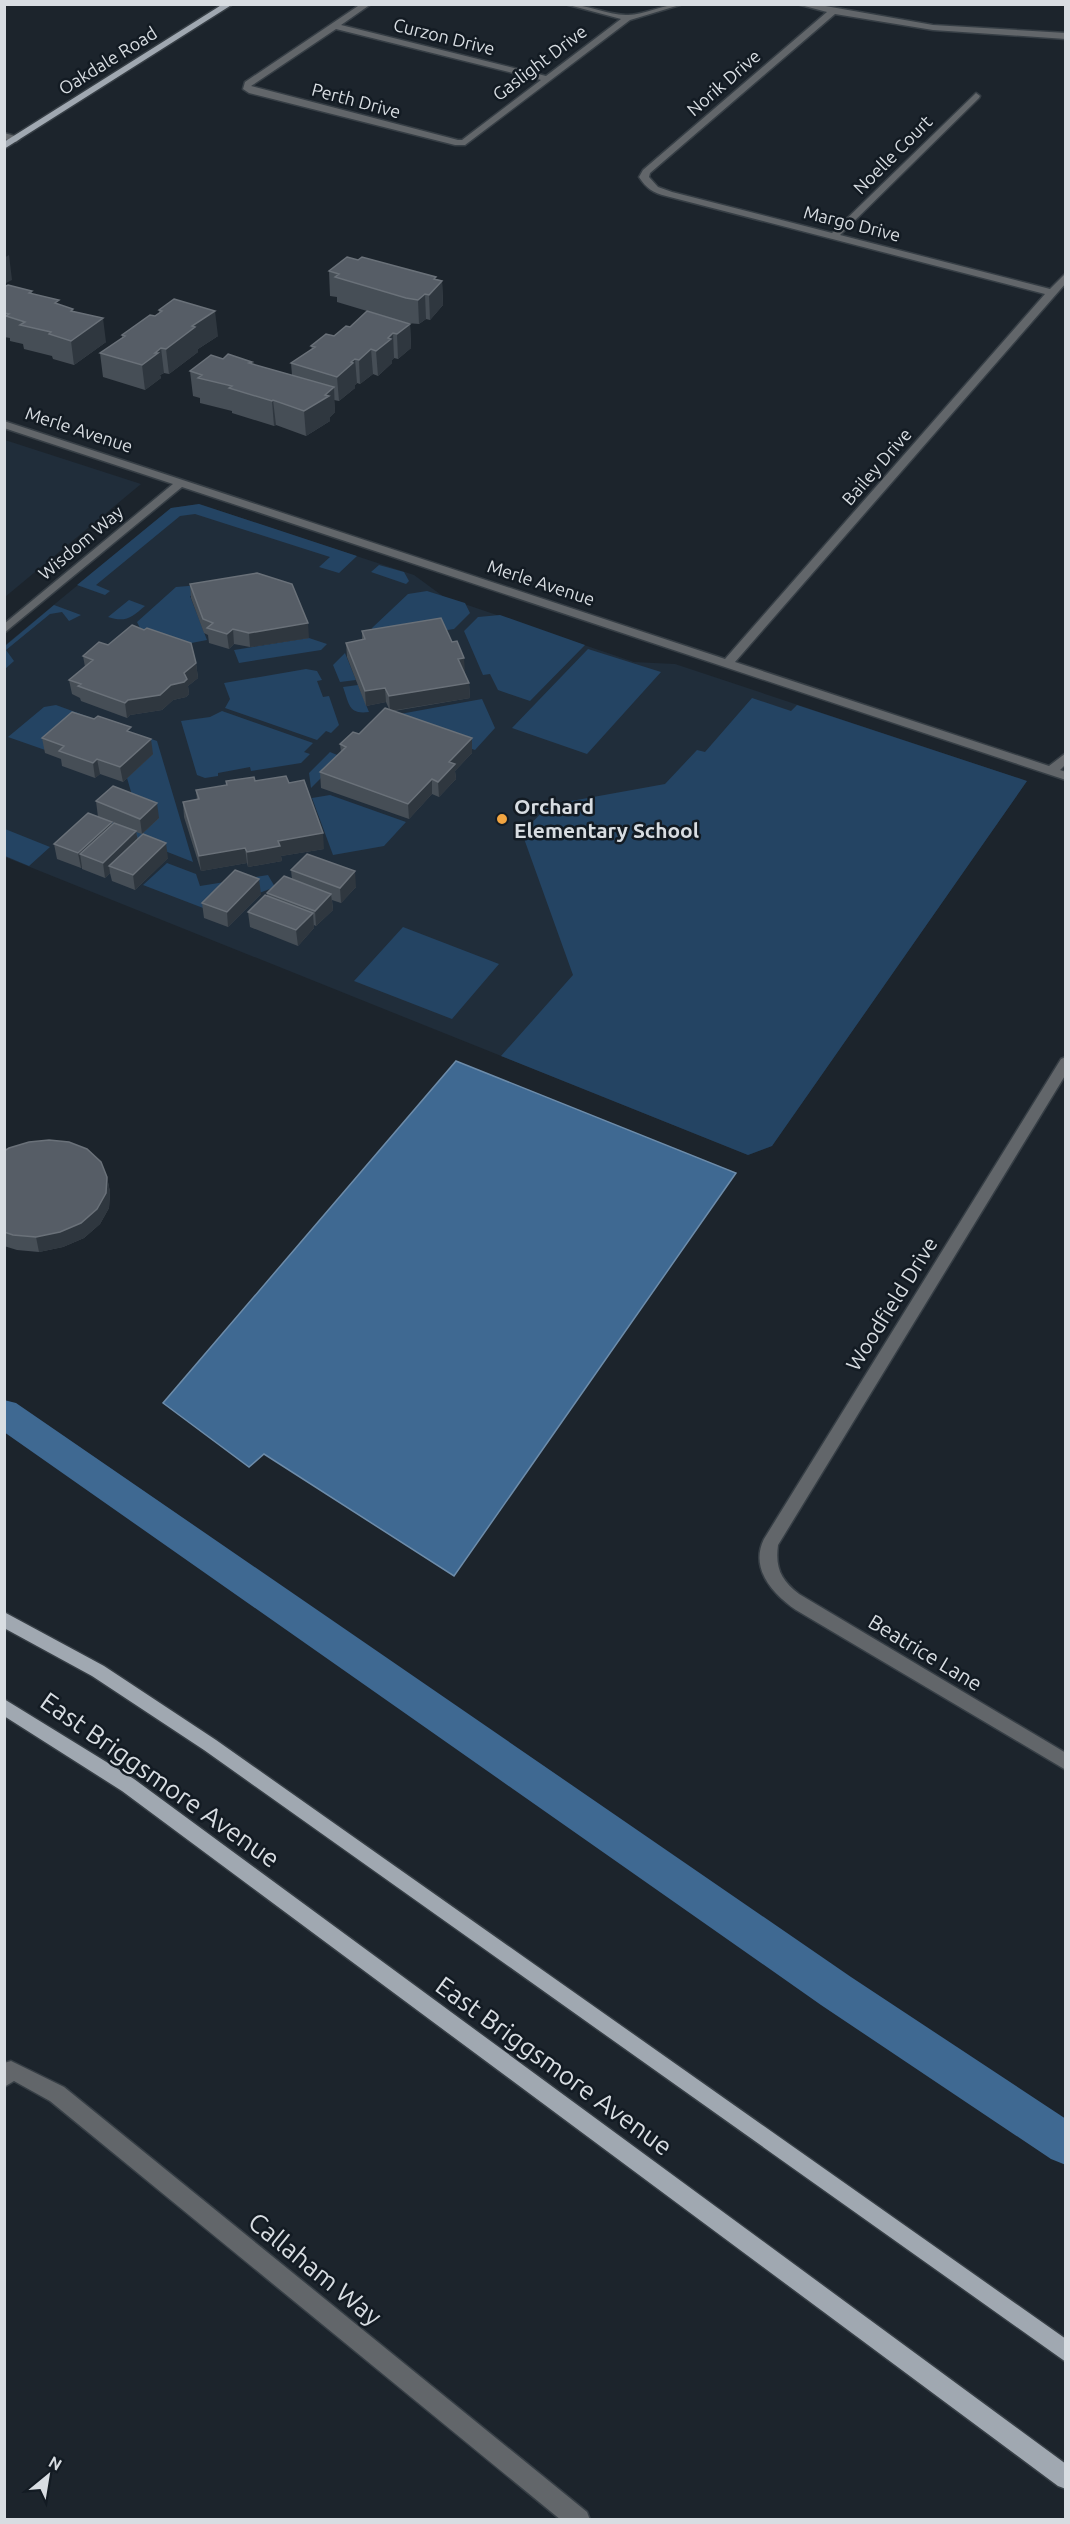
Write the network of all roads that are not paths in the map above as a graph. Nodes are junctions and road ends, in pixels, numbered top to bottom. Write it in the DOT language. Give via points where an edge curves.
graph roads {
  1 [pos="229,4"];
  2 [pos="367,4"];
  3 [pos="569,4"];
  4 [pos="679,4"];
  5 [pos="801,4"];
  6 [pos="832,12"];
  7 [pos="627,18"];
  8 [pos="334,27"];
  9 [pos="1065,36"];
  10 [pos="547,79"];
  11 [pos="975,96"];
  12 [pos="4,136"];
  13 [pos="16,139"];
  14 [pos="459,143"];
  15 [pos="4,146"];
  16 [pos="646,183"];
  17 [pos="834,236"];
  18 [pos="1065,276"];
  19 [pos="1051,292"];
  20 [pos="4,424"];
  21 [pos="180,483"];
  22 [pos="4,630"];
  23 [pos="727,664"];
  24 [pos="1065,757"];
  25 [pos="1051,771"];
  26 [pos="1065,776"];
  27 [pos="1065,1062"];
  28 [pos="769,1572"];
  29 [pos="4,1619"];
  30 [pos="4,1706"];
  31 [pos="1065,1762"];
  32 [pos="8,2074"];
  33 [pos="1065,2352"];
  34 [pos="1065,2478"];
  35 [pos="579,2520"];
  1 -- 13 [label="main road, Oakdale Road"];
  2 -- 8 [label="street"];
  3 -- 7 [label="street"];
  4 -- 7 [label="street, Gaslight Drive"];
  5 -- 6 [label="street"];
  6 -- 9 [label="street" via="948,30"];
  6 -- 16 [label="street, Norik Drive" via="646,172"];
  7 -- 10 [label="street, Gaslight Drive"];
  8 -- 10 [label="street, Curzon Drive"];
  8 -- 14 [label="street, Perth Drive" via="246,87"];
  10 -- 14 [label="street, Gaslight Drive"];
  11 -- 17 [label="street, Noelle Court"];
  12 -- 13 [label="street"];
  13 -- 15 [label="main road, Oakdale Road"];
  16 -- 17 [label="street, Margo Drive" via="655,190"];
  17 -- 19 [label="street, Margo Drive"];
  18 -- 19 [label="street, Bailey Drive"];
  19 -- 23 [label="street, Bailey Drive"];
  20 -- 21 [label="street, Merle Avenue"];
  21 -- 22 [label="street, Wisdom Way"];
  21 -- 23 [label="street, Merle Avenue"];
  23 -- 25 [label="street, Merle Avenue"];
  24 -- 25 [label="street"];
  25 -- 26 [label="street, Merle Avenue"];
  27 -- 28 [label="street, Woodfield Drive" via="770,1544"];
  28 -- 31 [label="street, Beatrice Lane" via="782,1592 812,1612"];
  29 -- 33 [label="main road" via="98,1671 210,1745"];
  30 -- 34 [label="main road, East Briggsmore Avenue" via="128,1785"];
  32 -- 35 [label="street, Callaham Way" via="57,2094"];
}
